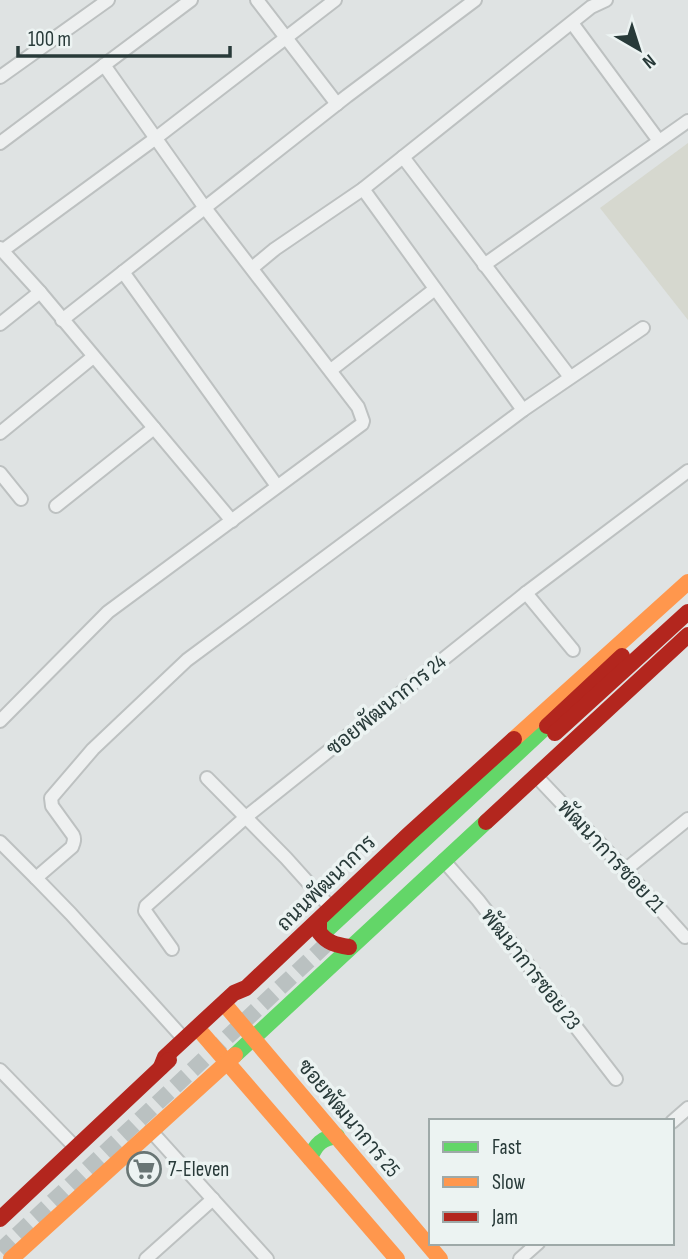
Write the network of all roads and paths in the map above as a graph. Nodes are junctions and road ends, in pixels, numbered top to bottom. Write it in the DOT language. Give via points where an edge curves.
graph roads {
  1 [pos="108,0"];
  2 [pos="191,0"];
  3 [pos="257,0"];
  4 [pos="335,0"];
  5 [pos="475,0"];
  6 [pos="606,0"];
  7 [pos="572,23"];
  8 [pos="285,37"];
  9 [pos="104,65"];
  10 [pos="0,77"];
  11 [pos="337,104"];
  12 [pos="688,121"];
  13 [pos="156,138"];
  14 [pos="659,141"];
  15 [pos="0,143"];
  16 [pos="403,157"];
  17 [pos="363,189"];
  18 [pos="205,208"];
  19 [pos="1,249"];
  20 [pos="484,265"];
  21 [pos="252,268"];
  22 [pos="123,272"];
  23 [pos="435,289"];
  24 [pos="40,292"];
  25 [pos="62,320"];
  26 [pos="0,324"];
  27 [pos="643,328"];
  28 [pos="93,357"];
  29 [pos="331,370"];
  30 [pos="570,377"];
  31 [pos="523,410"];
  32 [pos="154,428"];
  33 [pos="0,433"];
  34 [pos="688,471"];
  35 [pos="0,473"];
  36 [pos="277,486"];
  37 [pos="21,499"];
  38 [pos="56,506"];
  39 [pos="232,521"];
  40 [pos="688,582"];
  41 [pos="526,593"];
  42 [pos="688,595"];
  43 [pos="688,612"];
  44 [pos="688,635"];
  45 [pos="573,650"];
  46 [pos="0,721"];
  47 [pos="536,776"];
  48 [pos="207,778"];
  49 [pos="246,817"];
  50 [pos="688,819"];
  51 [pos="0,842"];
  52 [pos="444,860"];
  53 [pos="625,870"];
  54 [pos="36,878"];
  55 [pos="328,923"];
  56 [pos="685,937"];
  57 [pos="349,947"];
  58 [pos="172,949"];
  59 [pos="246,988"];
  60 [pos="226,1006"];
  61 [pos="200,1031"];
  62 [pos="252,1037"];
  63 [pos="184,1039"];
  64 [pos="228,1061"];
  65 [pos="161,1067"];
  66 [pos="0,1070"];
  67 [pos="616,1079"];
  68 [pos="688,1108"];
  69 [pos="674,1120"];
  70 [pos="151,1131"];
  71 [pos="337,1136"];
  72 [pos="75,1147"];
  73 [pos="310,1158"];
  74 [pos="213,1199"];
  75 [pos="1,1217"];
  76 [pos="536,1245"];
  77 [pos="11,1259"];
  78 [pos="146,1259"];
  79 [pos="267,1259"];
  80 [pos="397,1259"];
  81 [pos="440,1259"];
  82 [pos="520,1259"];
  1 -- 10 [label="street"];
  2 -- 9 [label="street"];
  3 -- 8 [label="street"];
  4 -- 8 [label="street"];
  5 -- 11 [label="street"];
  6 -- 7 [label="street"];
  7 -- 14 [label="street"];
  7 -- 16 [label="street"];
  8 -- 11 [label="street"];
  8 -- 13 [label="street"];
  9 -- 13 [label="street"];
  9 -- 15 [label="street"];
  11 -- 18 [label="street"];
  12 -- 14 [label="street"];
  13 -- 18 [label="street"];
  13 -- 19 [label="street"];
  14 -- 20 [label="street"];
  16 -- 17 [label="street"];
  16 -- 20 [label="street"];
  17 -- 21 [label="street"];
  17 -- 23 [label="street"];
  18 -- 21 [label="street"];
  18 -- 22 [label="street"];
  19 -- 24 [label="street"];
  20 -- 30 [label="street"];
  21 -- 29 [label="street"];
  22 -- 25 [label="street"];
  22 -- 36 [label="street"];
  23 -- 29 [label="street"];
  23 -- 31 [label="street"];
  24 -- 25 [label="street"];
  24 -- 26 [label="street"];
  25 -- 28 [label="street"];
  27 -- 30 [label="street"];
  28 -- 32 [label="street"];
  28 -- 33 [label="street"];
  29 -- 36 [label="street" via="363,421"];
  30 -- 31 [label="street"];
  31 -- 54 [label="street" via="187,660 93,749 50,802 73,835 72,847"];
  32 -- 38 [label="street"];
  32 -- 39 [label="street"];
  34 -- 41 [label="street, ซอยพัฒนาการ 24"];
  35 -- 37 [label="street"];
  36 -- 39 [label="street"];
  39 -- 46 [label="street" via="108,612"];
  40 -- 55 [label="main road, ถนนพัฒนาการ" via="418,825"];
  41 -- 45 [label="street"];
  41 -- 49 [label="street, ซอยพัฒนาการ 24"];
  42 -- 55 [label="main road, ถนนพัฒนาการ"];
  43 -- 55 [label="main road, ถนนพัฒนาการ" via="452,826"];
  44 -- 47 [label="main road"];
  47 -- 52 [label="main road"];
  47 -- 53 [label="street, พัฒนาการซอย 21"];
  48 -- 49 [label="street"];
  49 -- 55 [label="street" via="286,858"];
  49 -- 58 [label="street, ซอยพัฒนาการ 24" via="145,907"];
  50 -- 53 [label="street"];
  51 -- 54 [label="street"];
  52 -- 57 [label="main road"];
  52 -- 67 [label="street, พัฒนาการซอย 23"];
  53 -- 56 [label="street, พัฒนาการซอย 21"];
  54 -- 63 [label="street"];
  55 -- 57 [label="main road" via="319,932 328,943"];
  55 -- 59 [label="main road, ถนนพัฒนาการ"];
  57 -- 62 [label="main road"];
  59 -- 60 [label="main road"];
  59 -- 63 [label="main road, ถนนพัฒนาการ" via="234,993"];
  60 -- 61 [label="main road"];
  60 -- 62 [label="main road, ซอยพัฒนาการ 25"];
  61 -- 64 [label="main road"];
  61 -- 65 [label="main road"];
  62 -- 64 [label="main road"];
  62 -- 71 [label="main road, ซอยพัฒนาการ 25"];
  63 -- 65 [label="main road, ถนนพัฒนาการ"];
  64 -- 70 [label="main road"];
  64 -- 73 [label="main road"];
  65 -- 72 [label="main road, ถนนพัฒนาการ"];
  66 -- 72 [label="street"];
  68 -- 69 [label="street"];
  70 -- 74 [label="street"];
  70 -- 77 [label="main road"];
  71 -- 73 [label="main road" via="325,1137"];
  71 -- 81 [label="main road, ซอยพัฒนาการ 25"];
  72 -- 75 [label="main road, ถนนพัฒนาการ"];
  73 -- 80 [label="main road"];
  74 -- 78 [label="street"];
  74 -- 79 [label="street"];
  76 -- 82 [label="street"];
}
